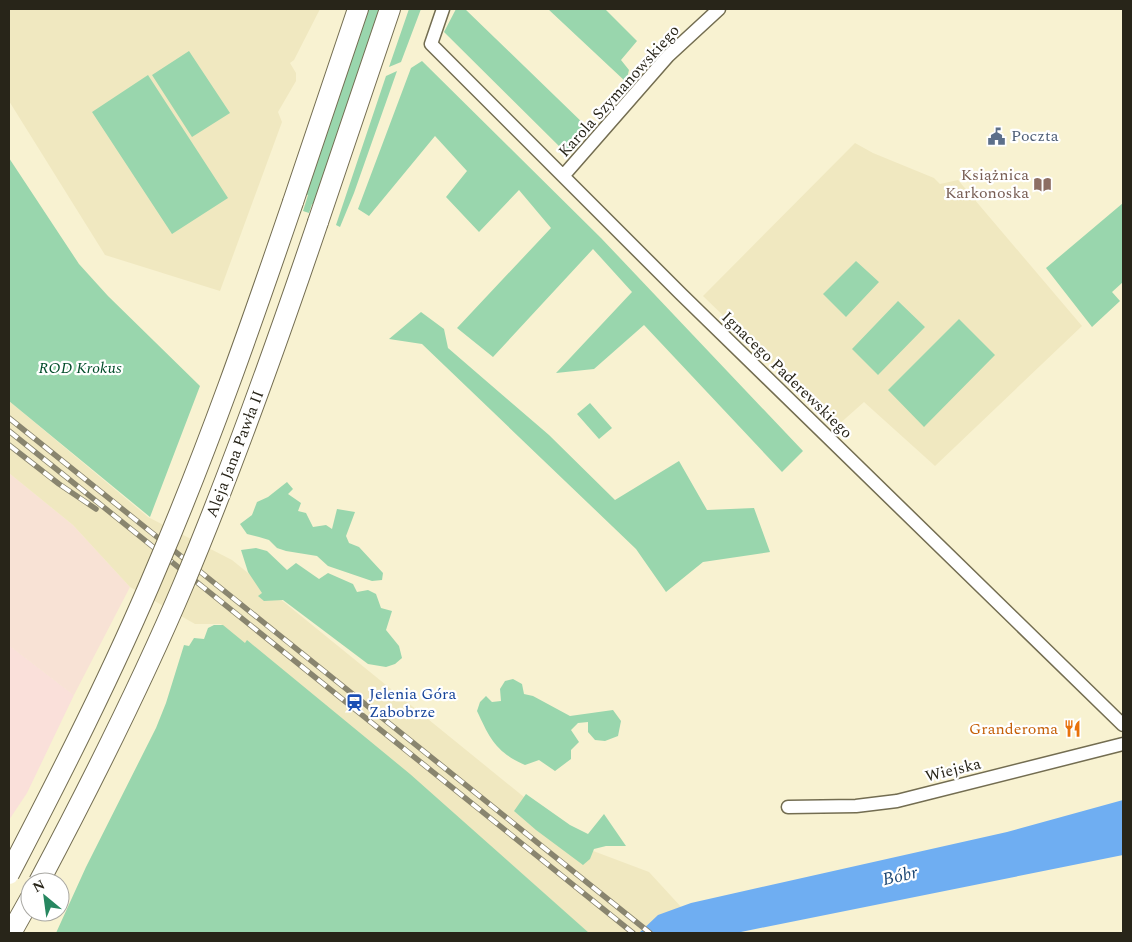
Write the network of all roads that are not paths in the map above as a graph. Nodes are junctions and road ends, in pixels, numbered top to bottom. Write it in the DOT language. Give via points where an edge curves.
graph roads {
  1 [pos="358,9"];
  2 [pos="390,9"];
  3 [pos="443,9"];
  4 [pos="719,9"];
  5 [pos="564,175"];
  6 [pos="1123,725"];
  7 [pos="1123,744"];
  8 [pos="788,807"];
  9 [pos="44,872"];
  10 [pos="9,874"];
  1 -- 10 [label="main road, Aleja Jana Pawła II, bridge" via="228,387 188,492 81,733"];
  2 -- 9 [label="main road, Aleja Jana Pawła II, bridge" via="257,399 184,584 112,740"];
  3 -- 5 [label="street, Ignacego Paderewskiego" via="432,44"];
  4 -- 5 [label="street, Karola Szymanowskiego" via="668,56"];
  5 -- 6 [label="street, Ignacego Paderewskiego"];
  7 -- 8 [label="street, Wiejska" via="897,801 856,806"];
}
